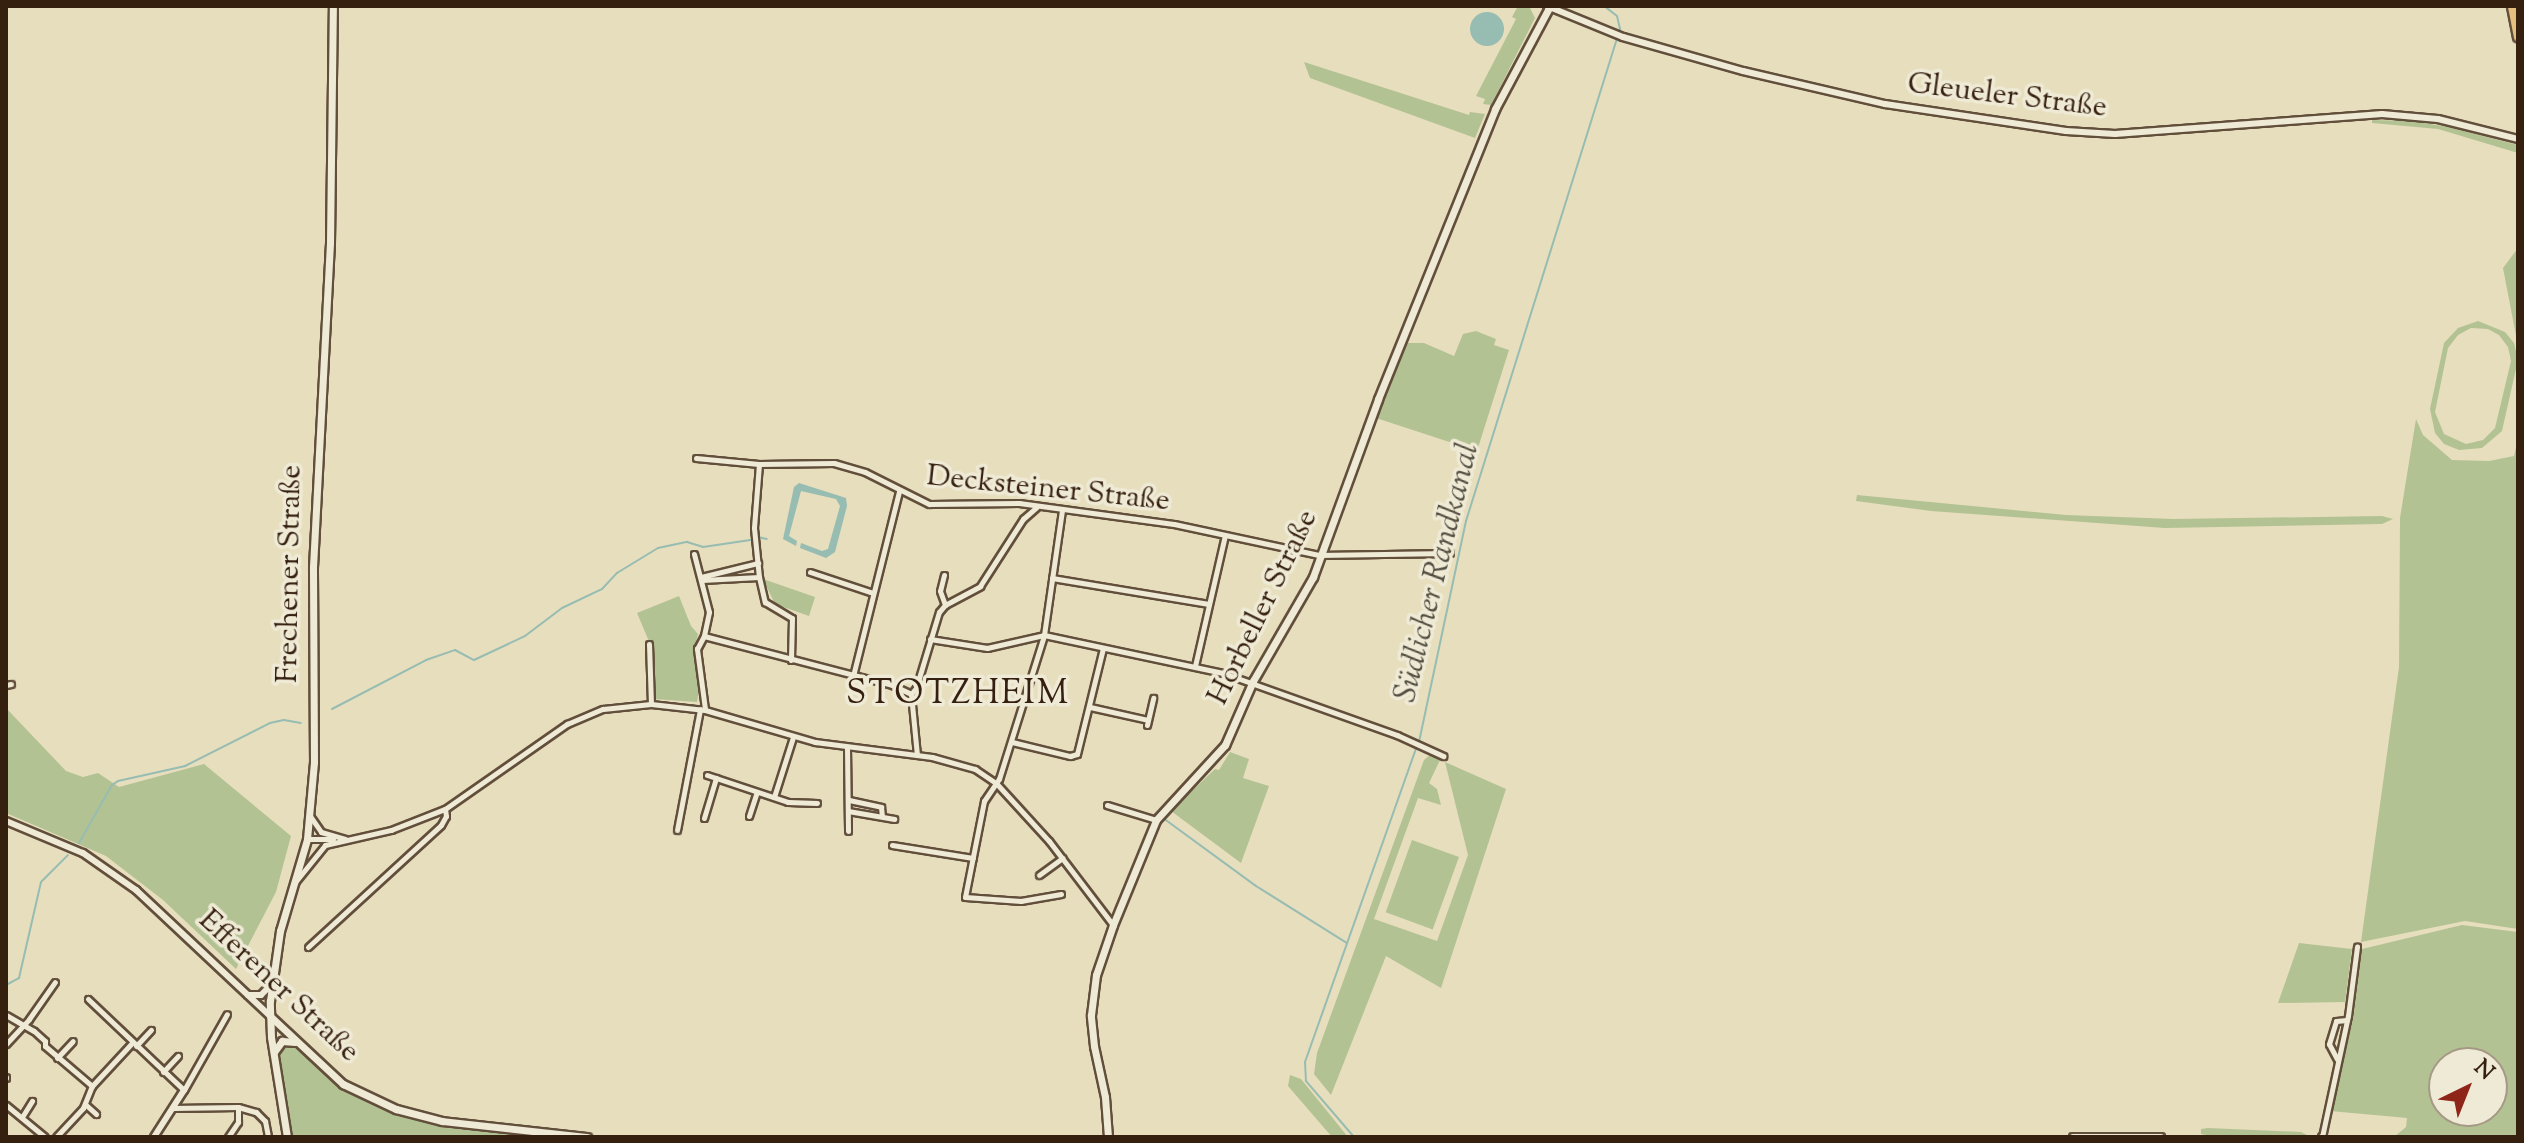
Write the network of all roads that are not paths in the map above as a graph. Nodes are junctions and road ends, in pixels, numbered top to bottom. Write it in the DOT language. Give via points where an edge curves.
graph roads {
  1 [pos="333,6"];
  2 [pos="1549,6"];
  3 [pos="2512,6"];
  4 [pos="2518,36"];
  5 [pos="2518,139"];
  6 [pos="696,458"];
  7 [pos="759,464"];
  8 [pos="899,491"];
  9 [pos="1019,503"];
  10 [pos="1037,507"];
  11 [pos="1062,510"];
  12 [pos="1023,519"];
  13 [pos="1225,534"];
  14 [pos="1450,553"];
  15 [pos="694,554"];
  16 [pos="1322,555"];
  17 [pos="758,563"];
  18 [pos="810,572"];
  19 [pos="944,575"];
  20 [pos="759,577"];
  21 [pos="1052,578"];
  22 [pos="701,579"];
  23 [pos="873,593"];
  24 [pos="1209,604"];
  25 [pos="945,605"];
  26 [pos="1044,635"];
  27 [pos="704,636"];
  28 [pos="930,639"];
  29 [pos="649,644"];
  30 [pos="1103,648"];
  31 [pos="791,660"];
  32 [pos="1195,666"];
  33 [pos="853,676"];
  34 [pos="1253,681"];
  35 [pos="911,694"];
  36 [pos="1153,698"];
  37 [pos="651,704"];
  38 [pos="1090,707"];
  39 [pos="702,709"];
  40 [pos="793,737"];
  41 [pos="1012,742"];
  42 [pos="847,747"];
  43 [pos="917,755"];
  44 [pos="1443,756"];
  45 [pos="707,775"];
  46 [pos="716,778"];
  47 [pos="996,783"];
  48 [pos="757,792"];
  49 [pos="774,797"];
  50 [pos="849,800"];
  51 [pos="817,803"];
  52 [pos="1107,805"];
  53 [pos="445,809"];
  54 [pos="848,811"];
  55 [pos="310,816"];
  56 [pos="749,816"];
  57 [pos="882,816"];
  58 [pos="704,818"];
  59 [pos="894,819"];
  60 [pos="1156,820"];
  61 [pos="6,821"];
  62 [pos="677,830"];
  63 [pos="848,831"];
  64 [pos="307,839"];
  65 [pos="346,839"];
  66 [pos="892,845"];
  67 [pos="973,858"];
  68 [pos="1062,858"];
  69 [pos="1039,875"];
  70 [pos="296,881"];
  71 [pos="1061,894"];
  72 [pos="1113,925"];
  73 [pos="308,947"];
  74 [pos="2357,947"];
  75 [pos="55,982"];
  76 [pos="271,985"];
  77 [pos="248,995"];
  78 [pos="88,999"];
  79 [pos="227,1014"];
  80 [pos="6,1015"];
  81 [pos="270,1016"];
  82 [pos="2347,1020"];
  83 [pos="24,1025"];
  84 [pos="151,1030"];
  85 [pos="73,1041"];
  86 [pos="295,1042"];
  87 [pos="6,1044"];
  88 [pos="134,1044"];
  89 [pos="273,1054"];
  90 [pos="178,1056"];
  91 [pos="57,1058"];
  92 [pos="2337,1059"];
  93 [pos="163,1072"];
  94 [pos="92,1086"];
  95 [pos="184,1090"];
  96 [pos="32,1101"];
  97 [pos="85,1104"];
  98 [pos="6,1105"];
  99 [pos="238,1107"];
  100 [pos="173,1108"];
  101 [pos="96,1114"];
  102 [pos="22,1117"];
  103 [pos="45,1137"];
  104 [pos="56,1137"];
  105 [pos="154,1137"];
  106 [pos="228,1137"];
  107 [pos="268,1137"];
  108 [pos="287,1137"];
  109 [pos="587,1137"];
  110 [pos="1108,1137"];
  111 [pos="2073,1137"];
  112 [pos="2148,1137"];
  113 [pos="2161,1137"];
  114 [pos="2322,1137"];
  1 -- 55 [label="main road, Frechener Straße" via="334,140 314,526"];
  2 -- 5 [label="street, Gleueler Straße" via="1691,59 1863,99 2090,134 2382,114 2438,119"];
  2 -- 16 [label="main road, Horbeller Straße" via="1495,109 1378,399"];
  3 -- 4 [label="highway"];
  6 -- 7 [label="street, Decksteiner Straße"];
  7 -- 8 [label="street, Decksteiner Straße" via="834,463"];
  7 -- 17 [label="street" via="754,528"];
  8 -- 9 [label="street, Decksteiner Straße" via="936,505"];
  8 -- 23 [label="street"];
  9 -- 10 [label="street, Decksteiner Straße"];
  9 -- 12 [label="street"];
  10 -- 11 [label="street, Decksteiner Straße"];
  10 -- 12 [label="street"];
  11 -- 13 [label="street, Decksteiner Straße"];
  11 -- 21 [label="street"];
  12 -- 25 [label="street" via="980,586"];
  13 -- 16 [label="street, Decksteiner Straße"];
  13 -- 24 [label="street"];
  14 -- 16 [label="street, Decksteiner Straße"];
  15 -- 22 [label="street"];
  16 -- 34 [label="main road, Horbeller Straße"];
  17 -- 20 [label="street"];
  17 -- 22 [label="street"];
  18 -- 23 [label="street"];
  19 -- 25 [label="street" via="940,591"];
  20 -- 22 [label="street"];
  20 -- 31 [label="street" via="765,602 792,618"];
  21 -- 24 [label="street"];
  21 -- 26 [label="street"];
  22 -- 27 [label="street" via="709,612"];
  23 -- 33 [label="street"];
  24 -- 32 [label="street"];
  25 -- 28 [label="street" via="934,620"];
  26 -- 28 [label="street" via="987,648"];
  26 -- 30 [label="street"];
  26 -- 41 [label="street"];
  27 -- 31 [label="street"];
  27 -- 39 [label="street" via="697,649"];
  28 -- 35 [label="street"];
  29 -- 37 [label="street"];
  30 -- 32 [label="street"];
  30 -- 38 [label="street"];
  31 -- 33 [label="street"];
  32 -- 34 [label="street"];
  33 -- 35 [label="street"];
  34 -- 44 [label="street"];
  34 -- 60 [label="main road, Horbeller Straße" via="1219,754"];
  35 -- 43 [label="street"];
  36 -- 38 [label="street" via="1148,723"];
  37 -- 39 [label="street"];
  37 -- 53 [label="street" via="603,709 567,724"];
  38 -- 41 [label="street" via="1079,751 1073,756"];
  39 -- 40 [label="street"];
  39 -- 62 [label="street"];
  40 -- 42 [label="street"];
  40 -- 49 [label="street"];
  41 -- 47 [label="street"];
  42 -- 43 [label="street"];
  42 -- 50 [label="street"];
  43 -- 47 [label="street" via="960,764"];
  45 -- 46 [label="street"];
  46 -- 48 [label="street"];
  46 -- 58 [label="street"];
  47 -- 67 [label="street" via="984,801"];
  47 -- 68 [label="street"];
  48 -- 49 [label="street"];
  48 -- 56 [label="street"];
  49 -- 51 [label="street"];
  50 -- 54 [label="street"];
  50 -- 57 [label="street" via="881,807"];
  52 -- 60 [label="street"];
  53 -- 65 [label="street" via="391,830"];
  53 -- 73 [label="street" via="441,825"];
  54 -- 57 [label="street"];
  54 -- 63 [label="street"];
  55 -- 64 [label="main road, Frechener Straße"];
  55 -- 65 [label="street" via="321,832"];
  57 -- 59 [label="street"];
  60 -- 72 [label="main road, Horbeller Straße"];
  61 -- 77 [label="street, Efferener Straße" via="101,864 162,910"];
  64 -- 65 [label="street"];
  64 -- 70 [label="main road, Frechener Straße"];
  65 -- 70 [label="street" via="320,849"];
  66 -- 67 [label="street"];
  67 -- 71 [label="street" via="965,897 1021,901"];
  68 -- 69 [label="street"];
  68 -- 72 [label="street"];
  70 -- 76 [label="main road, Frechener Straße"];
  72 -- 110 [label="main road, Horbeller Straße" via="1096,975 1091,1015"];
  74 -- 82 [label="street"];
  75 -- 83 [label="street"];
  76 -- 77 [label="street" via="261,995"];
  76 -- 81 [label="main road, Frechener Straße"];
  77 -- 81 [label="street, Efferener Straße"];
  78 -- 88 [label="street"];
  79 -- 95 [label="street"];
  80 -- 83 [label="street"];
  81 -- 86 [label="main road, Efferener Straße"];
  81 -- 89 [label="main road, Frechener Straße"];
  82 -- 92 [label="street"];
  82 -- 92 [label="street" via="2334,1023 2329,1044"];
  83 -- 87 [label="street"];
  83 -- 91 [label="street"];
  84 -- 88 [label="street"];
  85 -- 91 [label="street"];
  86 -- 89 [label="main road" via="282,1041"];
  86 -- 109 [label="main road, Efferener Straße" via="343,1084 396,1109 442,1121"];
  88 -- 93 [label="street"];
  88 -- 94 [label="street"];
  89 -- 108 [label="main road, Frechener Straße"];
  90 -- 93 [label="street"];
  91 -- 94 [label="street"];
  92 -- 114 [label="street"];
  93 -- 95 [label="street"];
  94 -- 97 [label="street"];
  95 -- 100 [label="street"];
  96 -- 102 [label="street"];
  97 -- 101 [label="street"];
  97 -- 104 [label="street"];
  98 -- 102 [label="street"];
  99 -- 100 [label="street"];
  99 -- 106 [label="street" via="238,1122"];
  99 -- 107 [label="street" via="259,1113"];
  100 -- 105 [label="street"];
  102 -- 103 [label="street"];
  111 -- 112 [label="street"];
  112 -- 113 [label="street"];
}
